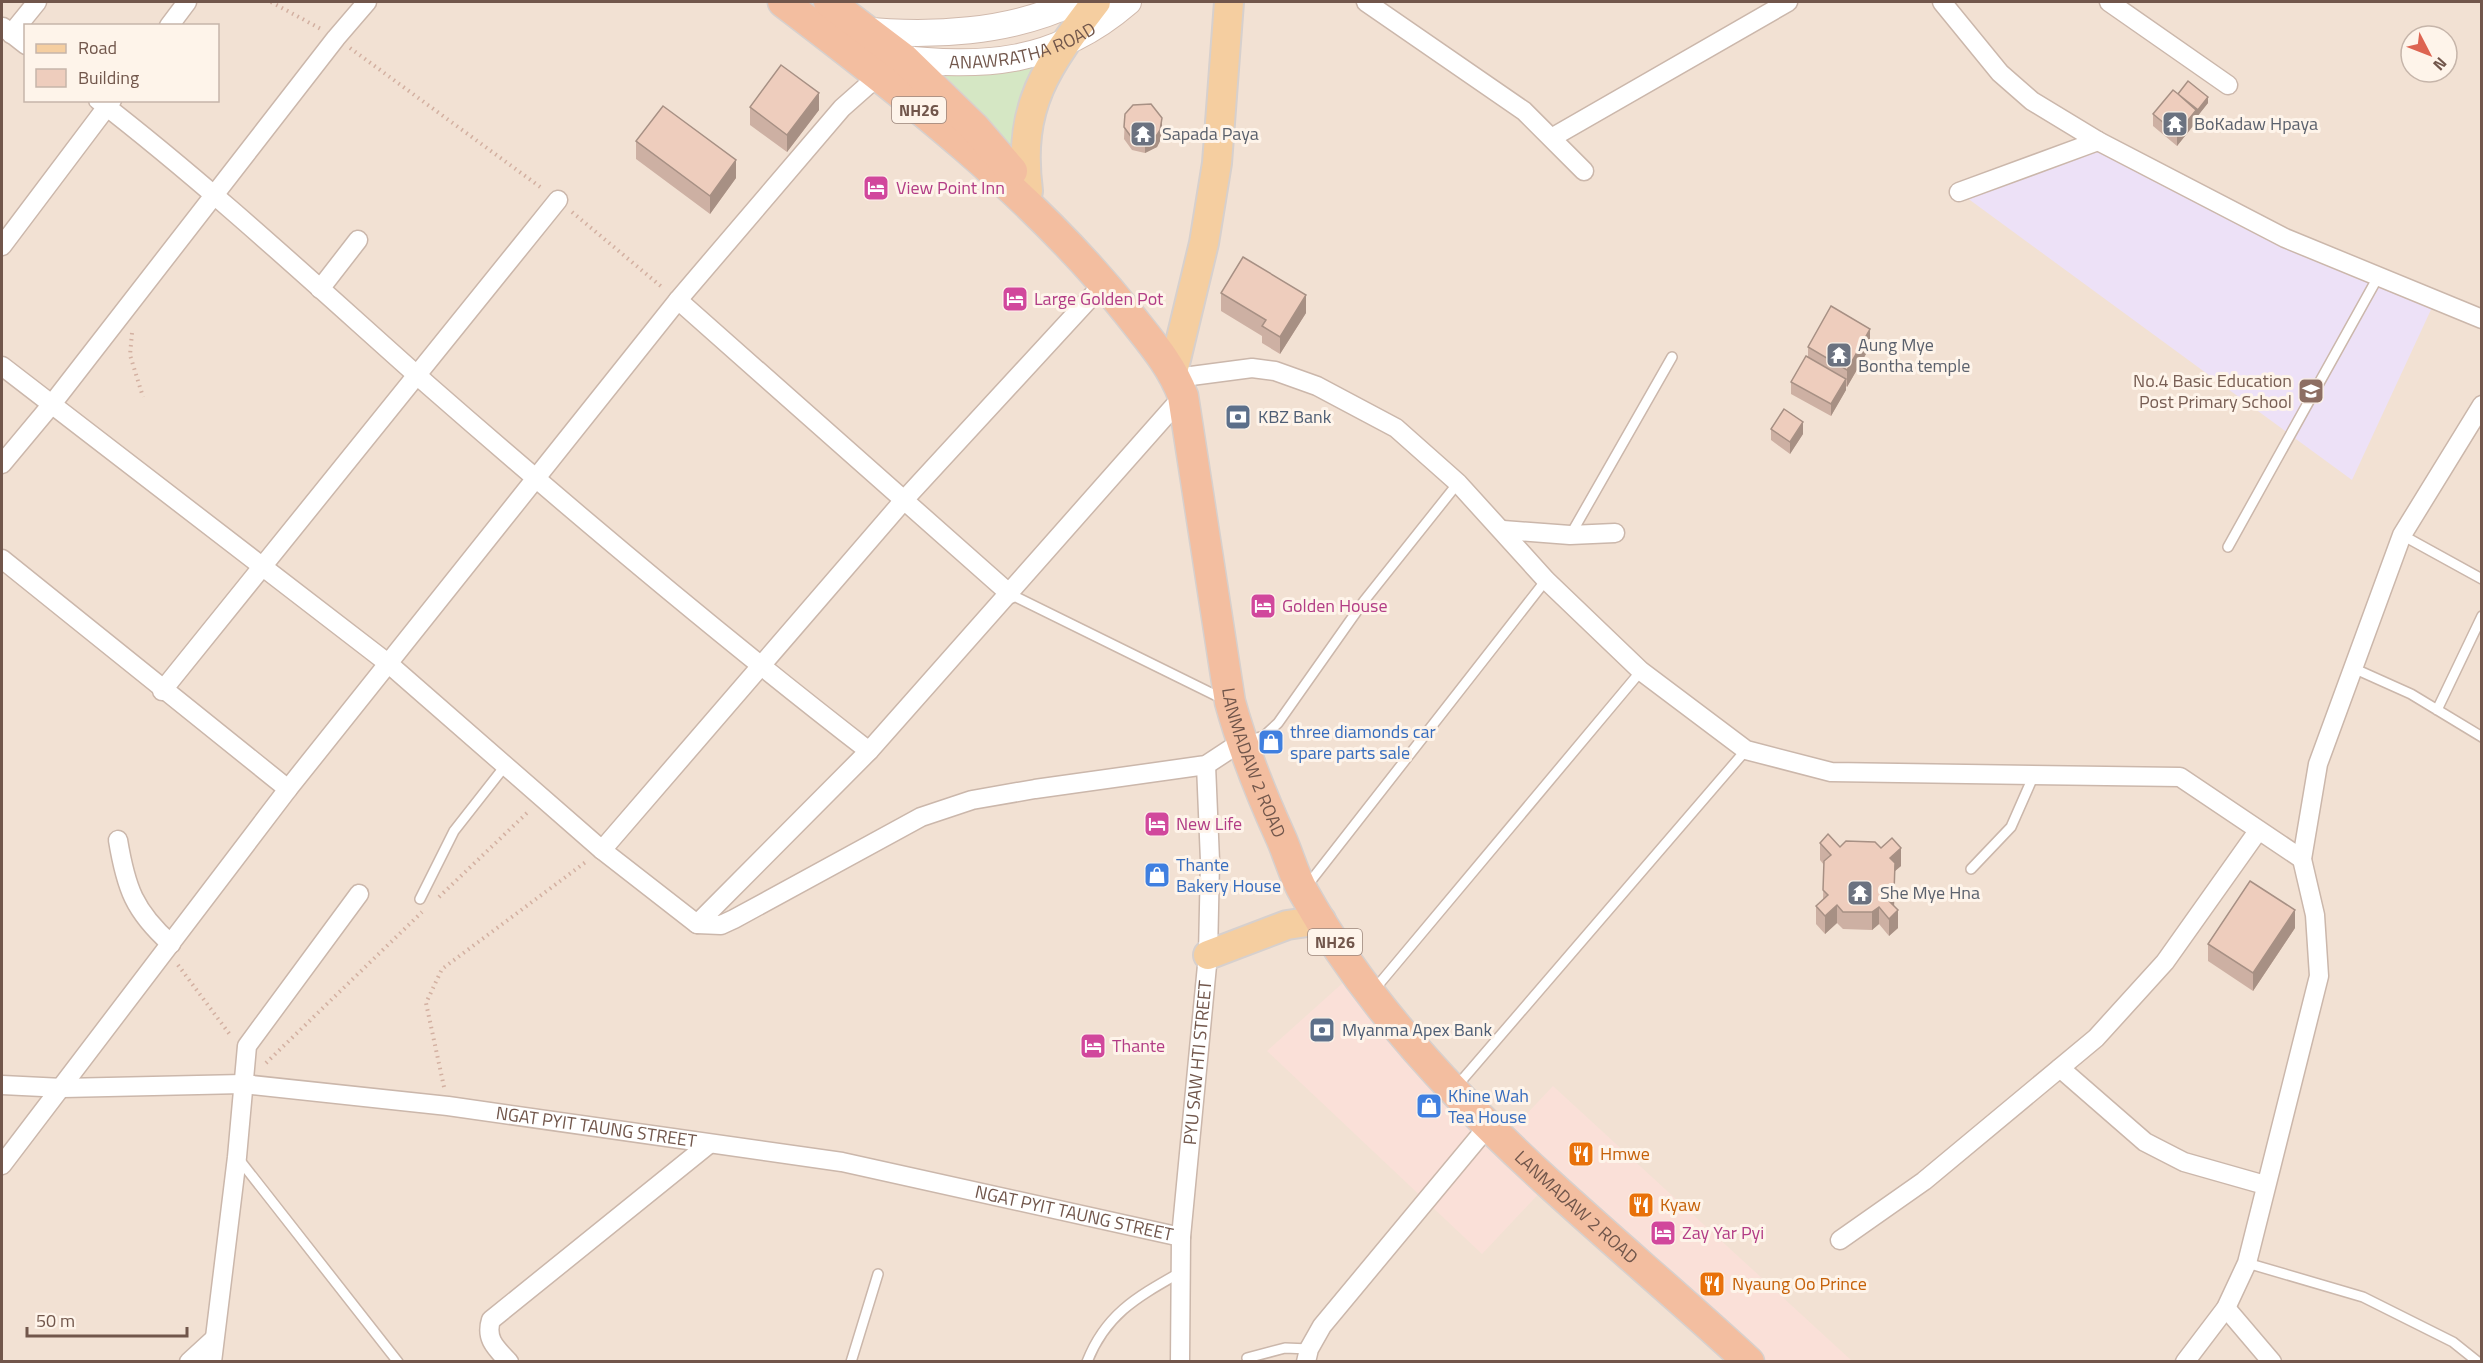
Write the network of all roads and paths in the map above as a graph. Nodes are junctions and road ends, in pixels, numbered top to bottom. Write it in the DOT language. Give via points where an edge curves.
graph roads {
  1 [pos="37,2"];
  2 [pos="187,2"];
  3 [pos="271,2"];
  4 [pos="367,2"];
  5 [pos="783,2"];
  6 [pos="1074,2"];
  7 [pos="1096,2"];
  8 [pos="1128,2"];
  9 [pos="1229,2"];
  10 [pos="1366,2"];
  11 [pos="1788,2"];
  12 [pos="1942,2"];
  13 [pos="2109,2"];
  14 [pos="822,13"];
  15 [pos="170,24"];
  16 [pos="13,35"];
  17 [pos="336,38"];
  18 [pos="856,41"];
  19 [pos="1062,46"];
  20 [pos="904,59"];
  21 [pos="878,74"];
  22 [pos="2228,85"];
  23 [pos="106,103"];
  24 [pos="1553,137"];
  25 [pos="2098,141"];
  26 [pos="1584,171"];
  27 [pos="1028,191"];
  28 [pos="1959,192"];
  29 [pos="213,196"];
  30 [pos="558,200"];
  31 [pos="1051,225"];
  32 [pos="358,240"];
  33 [pos="2,246"];
  34 [pos="2378,277"];
  35 [pos="1104,283"];
  36 [pos="320,290"];
  37 [pos="678,300"];
  38 [pos="2481,319"];
  39 [pos="132,330"];
  40 [pos="1672,357"];
  41 [pos="2,366"];
  42 [pos="416,374"];
  43 [pos="1177,382"];
  44 [pos="143,397"];
  45 [pos="52,404"];
  46 [pos="2481,405"];
  47 [pos="2,464"];
  48 [pos="536,479"];
  49 [pos="1458,483"];
  50 [pos="904,500"];
  51 [pos="1503,530"];
  52 [pos="1615,533"];
  53 [pos="1570,535"];
  54 [pos="2402,535"];
  55 [pos="2228,547"];
  56 [pos="2,559"];
  57 [pos="261,566"];
  58 [pos="2481,579"];
  59 [pos="1546,580"];
  60 [pos="1010,594"];
  61 [pos="2481,616"];
  62 [pos="388,664"];
  63 [pos="761,667"];
  64 [pos="2353,668"];
  65 [pos="1641,670"];
  66 [pos="162,691"];
  67 [pos="1230,702"];
  68 [pos="2438,710"];
  69 [pos="2481,737"];
  70 [pos="1241,742"];
  71 [pos="1746,750"];
  72 [pos="869,751"];
  73 [pos="1206,765"];
  74 [pos="505,766"];
  75 [pos="2033,777"];
  76 [pos="288,789"];
  77 [pos="541,798"];
  78 [pos="2258,831"];
  79 [pos="118,840"];
  80 [pos="602,850"];
  81 [pos="2302,859"];
  82 [pos="1971,869"];
  83 [pos="1303,891"];
  84 [pos="359,894"];
  85 [pos="420,899"];
  86 [pos="1321,920"];
  87 [pos="697,924"];
  88 [pos="169,947"];
  89 [pos="1208,955"];
  90 [pos="1371,995"];
  91 [pos="247,1046"];
  92 [pos="2060,1068"];
  93 [pos="243,1084"];
  94 [pos="2,1085"];
  95 [pos="63,1088"];
  96 [pos="1452,1091"];
  97 [pos="448,1106"];
  98 [pos="1489,1125"];
  99 [pos="709,1144"];
  100 [pos="237,1157"];
  101 [pos="2,1166"];
  102 [pos="2265,1185"];
  103 [pos="1181,1237"];
  104 [pos="1840,1240"];
  105 [pos="2247,1263"];
  106 [pos="1181,1272"];
  107 [pos="878,1274"];
  108 [pos="2226,1308"];
  109 [pos="213,1340"];
  110 [pos="1308,1355"];
  111 [pos="1247,1358"];
  112 [pos="189,1362"];
  113 [pos="212,1362"];
  114 [pos="398,1362"];
  115 [pos="509,1362"];
  116 [pos="851,1362"];
  117 [pos="1087,1362"];
  118 [pos="1180,1362"];
  119 [pos="1749,1362"];
  120 [pos="2185,1362"];
  121 [pos="2272,1362"];
  122 [pos="2478,1362"];
  1 -- 16 [label="street"];
  2 -- 15 [label="street"];
  3 -- 17 [label="path"];
  4 -- 17 [label="street"];
  5 -- 14 [label="highway, ANAWRATHA ROAD / NH26"];
  6 -- 18 [label="main road, ANAWRATHA ROAD" via="1040,16 972,30"];
  7 -- 19 [label="main road"];
  8 -- 19 [label="main road, ANAWRATHA ROAD"];
  9 -- 43 [label="main road" via="1217,163"];
  10 -- 24 [label="street" via="1524,111"];
  11 -- 24 [label="street"];
  12 -- 25 [label="street" via="2000,73 2032,101"];
  13 -- 22 [label="street"];
  14 -- 18 [label="highway, ANAWRATHA ROAD / NH26"];
  17 -- 29 [label="street"];
  17 -- 30 [label="path"];
  18 -- 20 [label="highway, ANAWRATHA ROAD / NH26"];
  18 -- 21 [label="highway, ANAWRATHA ROAD / NH26"];
  19 -- 20 [label="main road, ANAWRATHA ROAD" via="998,60"];
  19 -- 27 [label="main road" via="1038,88 1029,117 1024,149"];
  20 -- 21 [label="street"];
  20 -- 27 [label="highway, ANAWRATHA ROAD / NH26" via="975,128"];
  21 -- 31 [label="highway, ANAWRATHA ROAD / NH26"];
  21 -- 37 [label="street" via="842,108"];
  23 -- 29 [label="street"];
  23 -- 33 [label="street"];
  24 -- 26 [label="street"];
  25 -- 28 [label="street"];
  25 -- 34 [label="street" via="2285,238"];
  27 -- 31 [label="highway, ANAWRATHA ROAD / NH26"];
  29 -- 36 [label="street"];
  29 -- 45 [label="street"];
  30 -- 37 [label="path"];
  30 -- 42 [label="street"];
  31 -- 35 [label="highway, NH26"];
  32 -- 36 [label="street"];
  34 -- 38 [label="street"];
  34 -- 55 [label="lane"];
  35 -- 43 [label="highway, NH26"];
  35 -- 50 [label="street"];
  36 -- 42 [label="street"];
  37 -- 48 [label="street"];
  37 -- 50 [label="street"];
  39 -- 44 [label="path" via="130,355"];
  40 -- 53 [label="lane"];
  41 -- 45 [label="street"];
  42 -- 48 [label="street"];
  42 -- 57 [label="street"];
  43 -- 49 [label="street" via="1252,368 1275,371 1317,386 1396,428"];
  43 -- 60 [label="street"];
  43 -- 67 [label="highway, LANMADAW 2 ROAD / NH26"];
  45 -- 47 [label="street"];
  45 -- 57 [label="street"];
  46 -- 54 [label="street"];
  48 -- 62 [label="street"];
  48 -- 63 [label="street"];
  49 -- 51 [label="street"];
  49 -- 70 [label="lane" via="1364,601 1278,723 1264,736"];
  50 -- 60 [label="street"];
  50 -- 63 [label="street"];
  51 -- 53 [label="street"];
  51 -- 59 [label="street"];
  52 -- 53 [label="street"];
  54 -- 58 [label="lane"];
  54 -- 64 [label="street"];
  56 -- 66 [label="street"];
  57 -- 62 [label="street"];
  57 -- 66 [label="street"];
  59 -- 65 [label="street"];
  59 -- 83 [label="lane"];
  60 -- 67 [label="lane"];
  60 -- 72 [label="street"];
  61 -- 68 [label="lane"];
  62 -- 74 [label="street"];
  62 -- 76 [label="street"];
  63 -- 72 [label="street"];
  63 -- 80 [label="street"];
  64 -- 68 [label="lane"];
  64 -- 81 [label="street" via="2318,764"];
  65 -- 71 [label="street"];
  65 -- 90 [label="lane"];
  66 -- 76 [label="street"];
  67 -- 70 [label="highway, LANMADAW 2 ROAD / NH26"];
  68 -- 69 [label="lane"];
  70 -- 73 [label="street"];
  70 -- 83 [label="highway, LANMADAW 2 ROAD / NH26"];
  71 -- 75 [label="street" via="1831,771"];
  71 -- 96 [label="lane"];
  72 -- 87 [label="street"];
  73 -- 87 [label="street" via="972,800 911,822 721,925"];
  73 -- 89 [label="street, PYU SAW HTI STREET"];
  74 -- 77 [label="street"];
  74 -- 85 [label="lane" via="454,831"];
  75 -- 78 [label="street" via="2180,777"];
  75 -- 82 [label="lane" via="2012,827"];
  76 -- 88 [label="street"];
  77 -- 80 [label="street"];
  77 -- 93 [label="path"];
  78 -- 81 [label="street"];
  78 -- 92 [label="street" via="2165,962 2096,1038"];
  79 -- 88 [label="street" via="131,897"];
  80 -- 87 [label="street"];
  80 -- 97 [label="path" via="442,969 426,1003"];
  81 -- 102 [label="street" via="2315,915 2319,976"];
  83 -- 86 [label="highway, LANMADAW 2 ROAD / NH26"];
  84 -- 91 [label="street"];
  86 -- 89 [label="main road" via="1287,925"];
  86 -- 90 [label="highway, LANMADAW 2 ROAD / NH26"];
  88 -- 91 [label="path" via="233,1039"];
  88 -- 95 [label="street"];
  89 -- 103 [label="street, PYU SAW HTI STREET"];
  90 -- 96 [label="highway, LANMADAW 2 ROAD / NH26"];
  91 -- 93 [label="street"];
  92 -- 102 [label="street" via="2145,1142 2184,1162"];
  92 -- 104 [label="street" via="1924,1181"];
  93 -- 95 [label="street, NGAT PYIT TAUNG STREET"];
  93 -- 97 [label="street, NGAT PYIT TAUNG STREET"];
  93 -- 100 [label="street"];
  94 -- 95 [label="street, NGAT PYIT TAUNG STREET"];
  95 -- 101 [label="street"];
  96 -- 98 [label="highway, LANMADAW 2 ROAD / NH26"];
  97 -- 99 [label="street, NGAT PYIT TAUNG STREET"];
  98 -- 110 [label="street" via="1322,1326"];
  98 -- 119 [label="highway, LANMADAW 2 ROAD / NH26" via="1609,1240"];
  99 -- 103 [label="street, NGAT PYIT TAUNG STREET" via="842,1162"];
  99 -- 115 [label="street" via="491,1320 489,1339"];
  100 -- 109 [label="street"];
  100 -- 114 [label="lane"];
  102 -- 105 [label="street"];
  103 -- 106 [label="street, PYU SAW HTI STREET"];
  105 -- 108 [label="street"];
  105 -- 122 [label="lane" via="2363,1297 2453,1342"];
  106 -- 117 [label="lane" via="1128,1303 1093,1346"];
  106 -- 118 [label="street, PYU SAW HTI STREET"];
  107 -- 116 [label="lane"];
  108 -- 120 [label="street"];
  108 -- 121 [label="street"];
  109 -- 112 [label="street"];
  109 -- 113 [label="street"];
  110 -- 111 [label="lane" via="1285,1348"];
}
